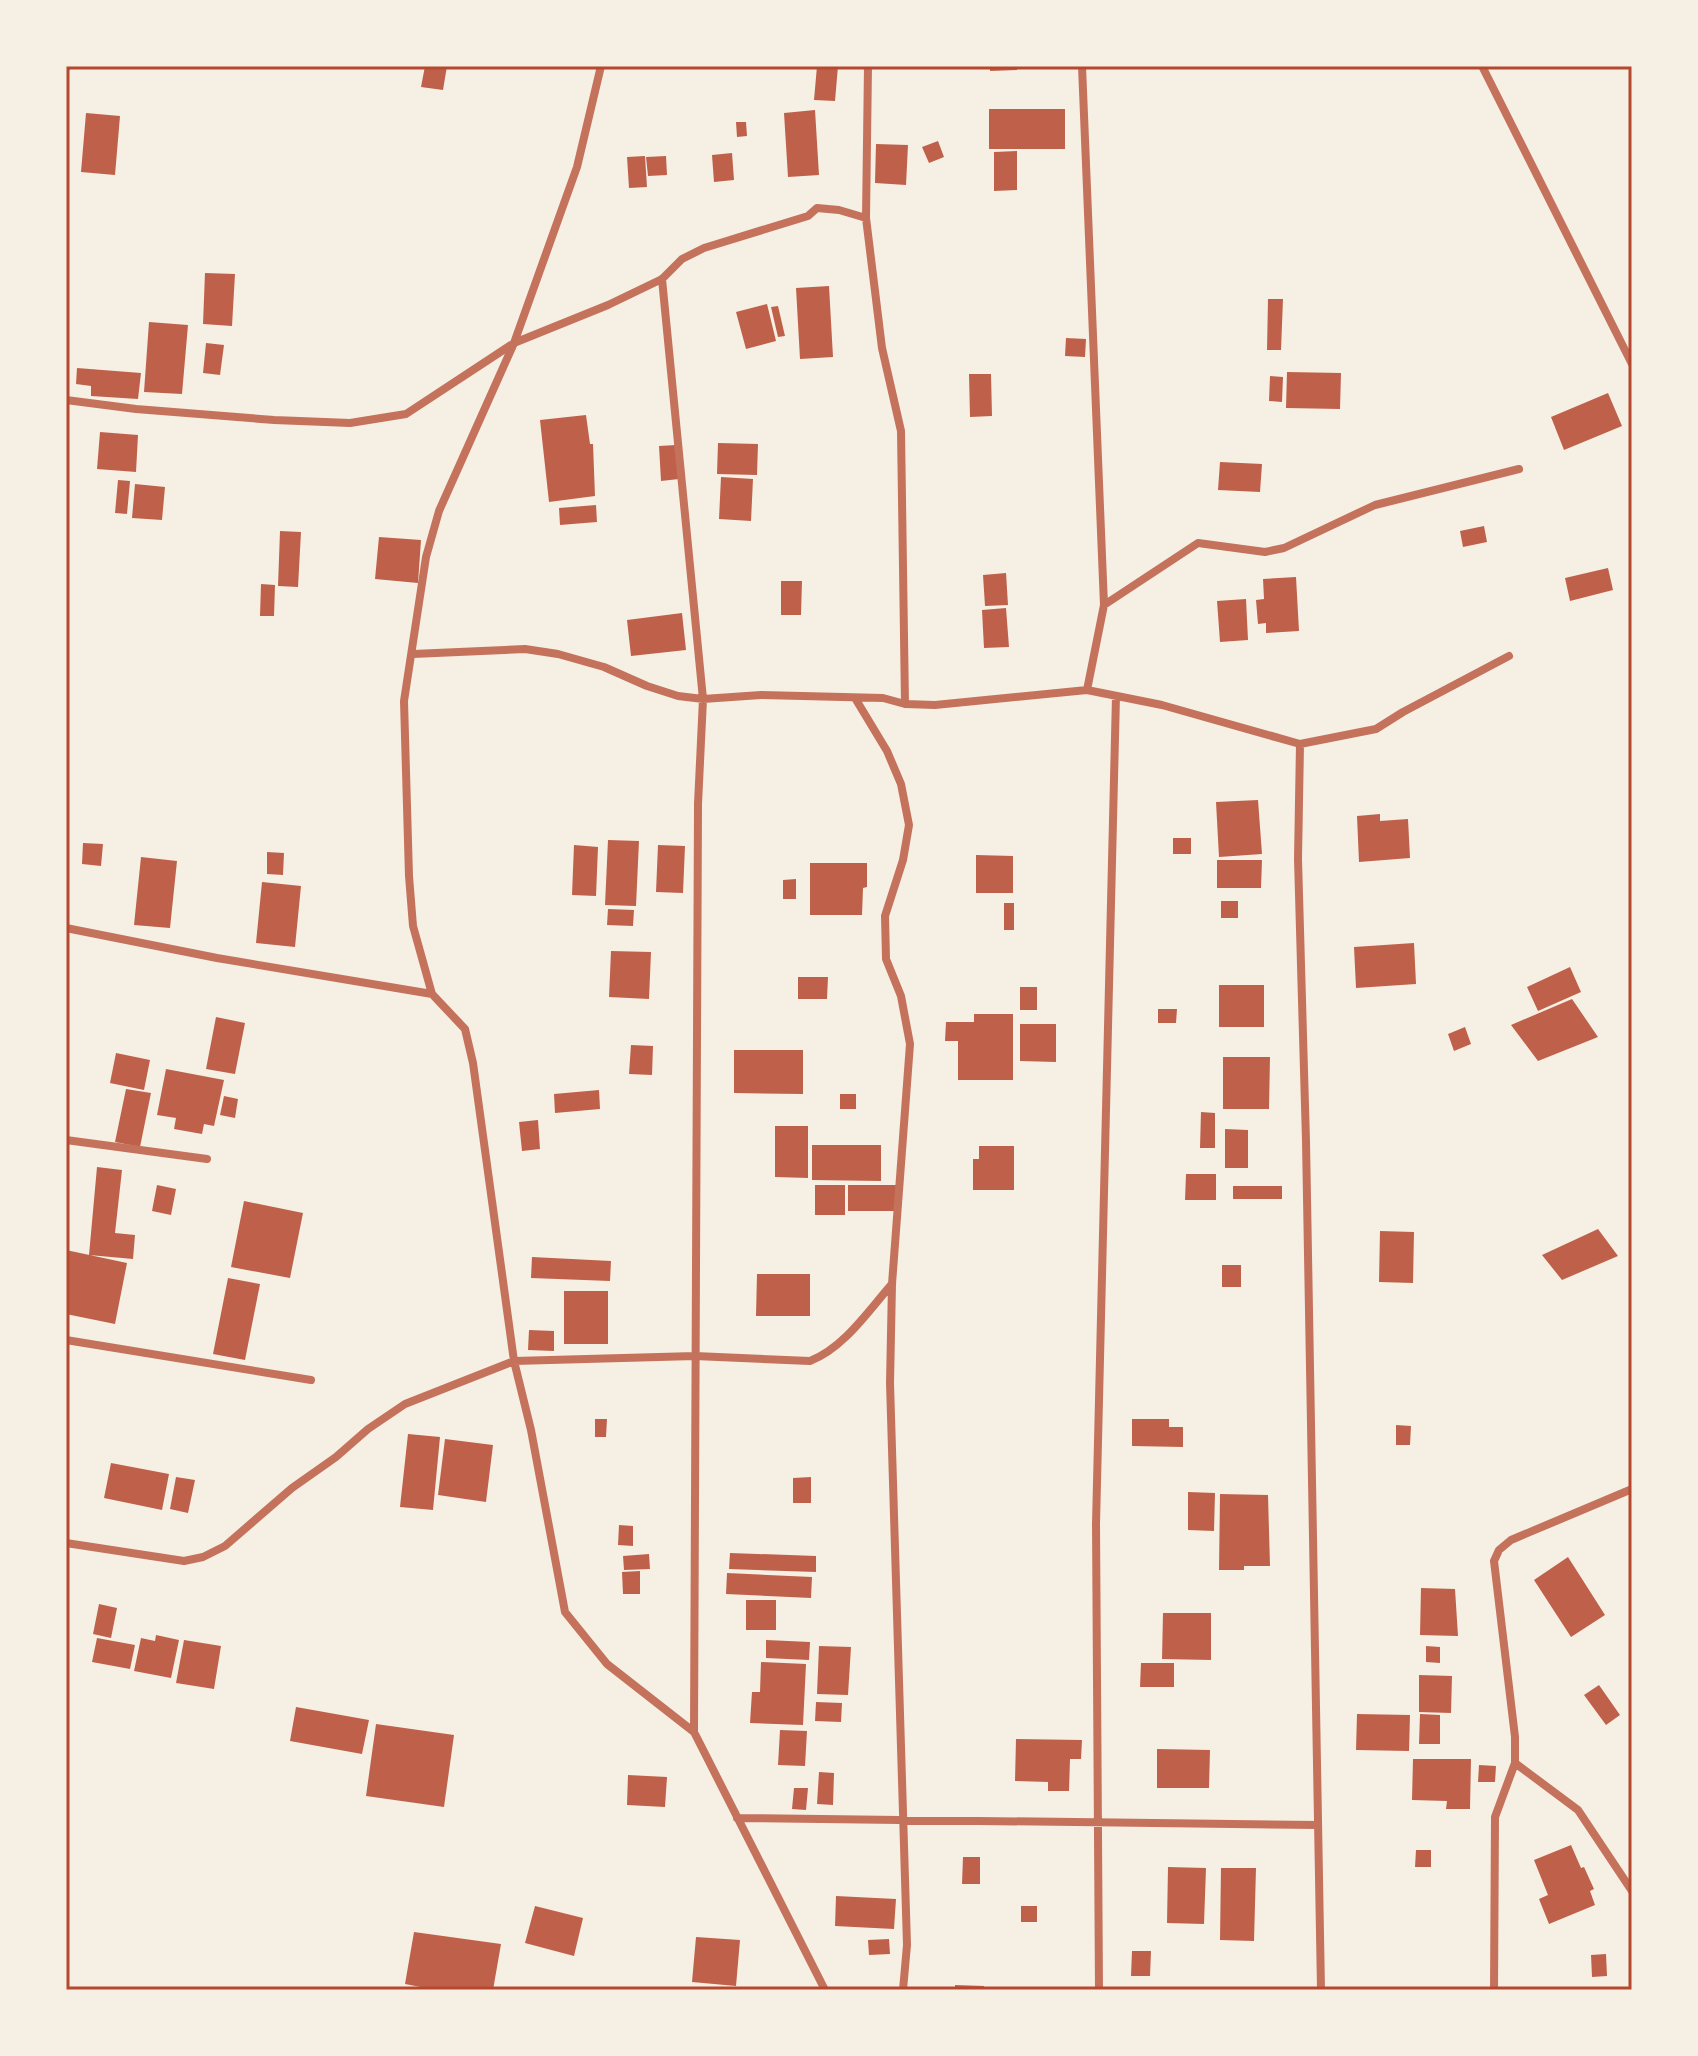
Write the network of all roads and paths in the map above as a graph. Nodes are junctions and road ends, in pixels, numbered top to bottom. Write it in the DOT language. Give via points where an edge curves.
graph roads {
  1 [pos="601,66"];
  2 [pos="868,66"];
  3 [pos="1082,66"];
  4 [pos="1482,66"];
  5 [pos="866,218"];
  6 [pos="662,279"];
  7 [pos="514,343"];
  8 [pos="1632,364"];
  9 [pos="66,400"];
  10 [pos="1519,469"];
  11 [pos="1104,605"];
  12 [pos="413,654"];
  13 [pos="1509,656"];
  14 [pos="1087,690"];
  15 [pos="1116,696"];
  16 [pos="855,698"];
  17 [pos="703,699"];
  18 [pos="905,704"];
  19 [pos="1300,744"];
  20 [pos="66,928"];
  21 [pos="432,994"];
  22 [pos="66,1140"];
  23 [pos="207,1159"];
  24 [pos="892,1284"];
  25 [pos="66,1340"];
  26 [pos="695,1356"];
  27 [pos="514,1361"];
  28 [pos="311,1380"];
  29 [pos="1632,1489"];
  30 [pos="66,1543"];
  31 [pos="694,1732"];
  32 [pos="1515,1763"];
  33 [pos="737,1818"];
  34 [pos="903,1820"];
  35 [pos="1098,1822"];
  36 [pos="1318,1825"];
  37 [pos="1632,1891"];
  38 [pos="825,1990"];
  39 [pos="903,1990"];
  40 [pos="1099,1990"];
  41 [pos="1321,1990"];
  42 [pos="1494,1990"];
  1 -- 7 [label="street" via="577,167"];
  2 -- 5 [label="street"];
  3 -- 11 [label="street"];
  4 -- 8 [label="street"];
  5 -- 6 [label="street" via="817,208 808,216 704,248 682,259"];
  5 -- 18 [label="street" via="882,348 901,431"];
  6 -- 7 [label="street"];
  6 -- 17 [label="street"];
  7 -- 9 [label="street" via="406,414 350,423"];
  7 -- 12 [label="street" via="439,511 426,557"];
  10 -- 11 [label="street" via="1375,505 1284,548 1265,552 1198,543"];
  11 -- 14 [label="street"];
  12 -- 17 [label="street" via="525,649 558,654 678,696"];
  12 -- 21 [label="street" via="404,701 409,876 413,926"];
  13 -- 19 [label="street" via="1376,729"];
  14 -- 15 [label="street"];
  14 -- 18 [label="street"];
  15 -- 19 [label="street"];
  15 -- 35 [label="street" via="1096,1524"];
  16 -- 17 [label="street"];
  16 -- 18 [label="street"];
  16 -- 24 [label="street" via="887,751 901,784 909,825 885,916 886,959 901,996 910,1044"];
  17 -- 26 [label="street"];
  19 -- 36 [label="street"];
  20 -- 21 [label="street"];
  21 -- 27 [label="street" via="465,1029 473,1063"];
  22 -- 23 [label="street"];
  24 -- 26 [label="street" via="841,1341 810,1361"];
  24 -- 34 [label="street" via="890,1383"];
  25 -- 28 [label="street"];
  26 -- 27 [label="street"];
  26 -- 31 [label="street"];
  27 -- 30 [label="street" via="405,1404 292,1488 225,1546 203,1557 184,1561"];
  27 -- 31 [label="street" via="565,1612 607,1664"];
  29 -- 32 [label="street" via="1511,1540 1494,1561"];
  31 -- 33 [label="street"];
  32 -- 37 [label="street" via="1578,1810"];
  32 -- 42 [label="street" via="1495,1817"];
  33 -- 34 [label="street"];
  33 -- 38 [label="street"];
  34 -- 35 [label="street"];
  34 -- 39 [label="street"];
  35 -- 36 [label="street"];
  35 -- 40 [label="street"];
  36 -- 41 [label="street"];
}
